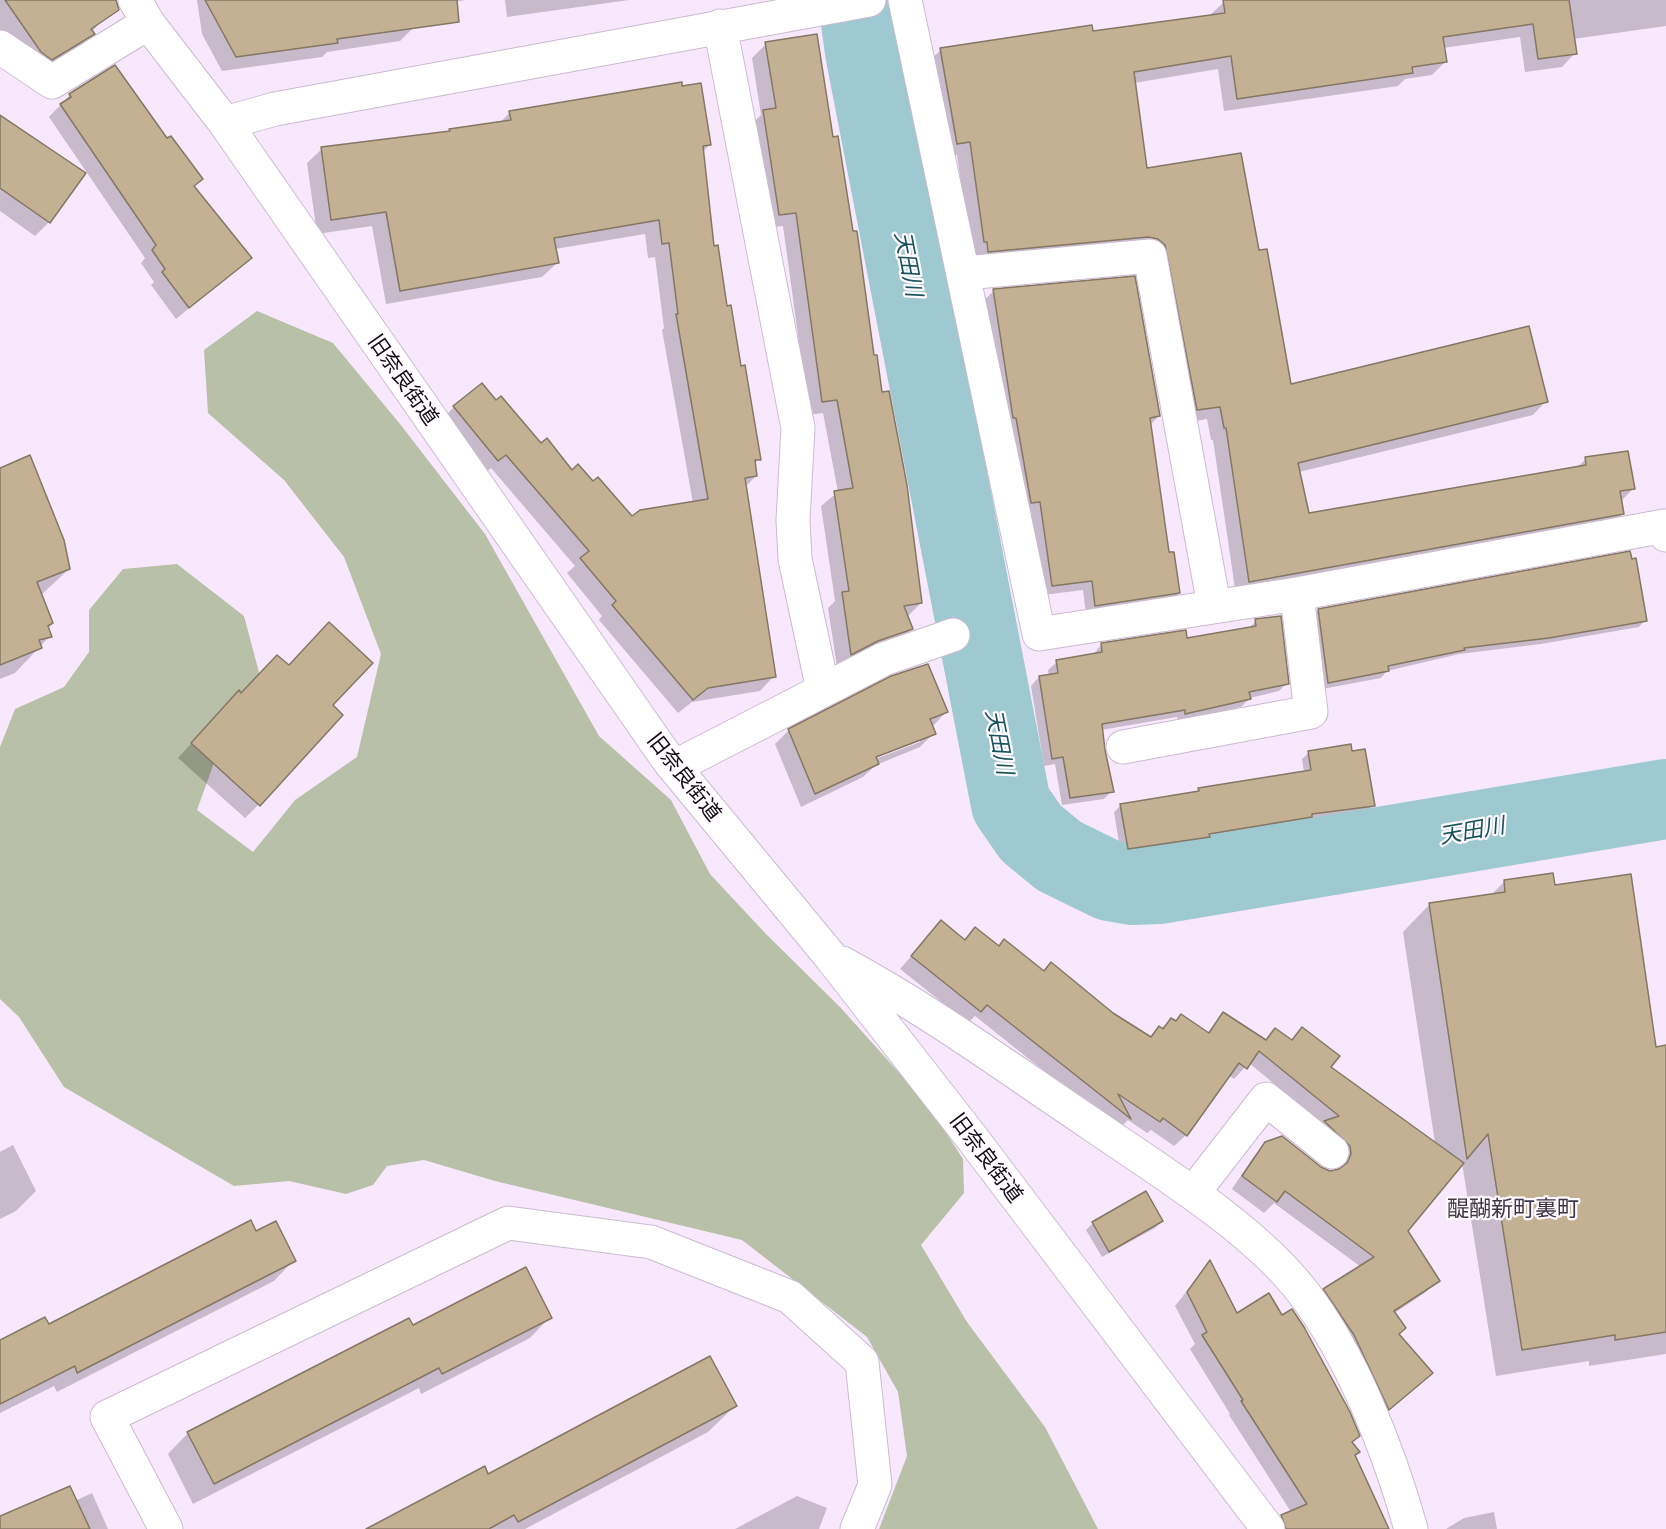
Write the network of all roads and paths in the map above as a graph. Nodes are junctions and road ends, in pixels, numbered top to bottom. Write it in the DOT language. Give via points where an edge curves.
graph roads {
  1 [pos="869,0"];
  2 [pos="905,0"];
  3 [pos="141,11"];
  4 [pos="720,26"];
  5 [pos="0,47"];
  6 [pos="225,123"];
  7 [pos="965,273"];
  8 [pos="1666,535"];
  9 [pos="1297,594"];
  10 [pos="1214,605"];
  11 [pos="953,635"];
  12 [pos="823,690"];
  13 [pos="1123,747"];
  14 [pos="674,767"];
  15 [pos="830,956"];
  16 [pos="1332,1152"];
  17 [pos="1193,1193"];
  18 [pos="166,1529"];
  19 [pos="857,1529"];
  20 [pos="1268,1529"];
  21 [pos="1411,1529"];
  1 -- 4 [label="street"];
  2 -- 7 [label="street"];
  3 -- 5 [label="street" via="52,82"];
  3 -- 6 [label="street, 旧奈良街道"];
  4 -- 6 [label="street" via="275,109"];
  4 -- 12 [label="street" via="798,428 795,560"];
  6 -- 14 [label="street, 旧奈良街道"];
  7 -- 10 [label="street" via="1149,256"];
  7 -- 10 [label="street" via="1039,634"];
  8 -- 9 [label="street" via="1664,526"];
  9 -- 10 [label="street"];
  9 -- 13 [label="street" via="1311,712"];
  11 -- 12 [label="street" via="884,659"];
  12 -- 14 [label="street"];
  14 -- 15 [label="street, 旧奈良街道"];
  15 -- 17 [label="street" via="904,996"];
  15 -- 20 [label="street, 旧奈良街道"];
  16 -- 17 [label="street" via="1266,1099"];
  17 -- 21 [label="street" via="1287,1273 1327,1326 1369,1414"];
  18 -- 19 [label="street" via="108,1417 508,1223 651,1242 790,1297 862,1362 875,1485"];
}
